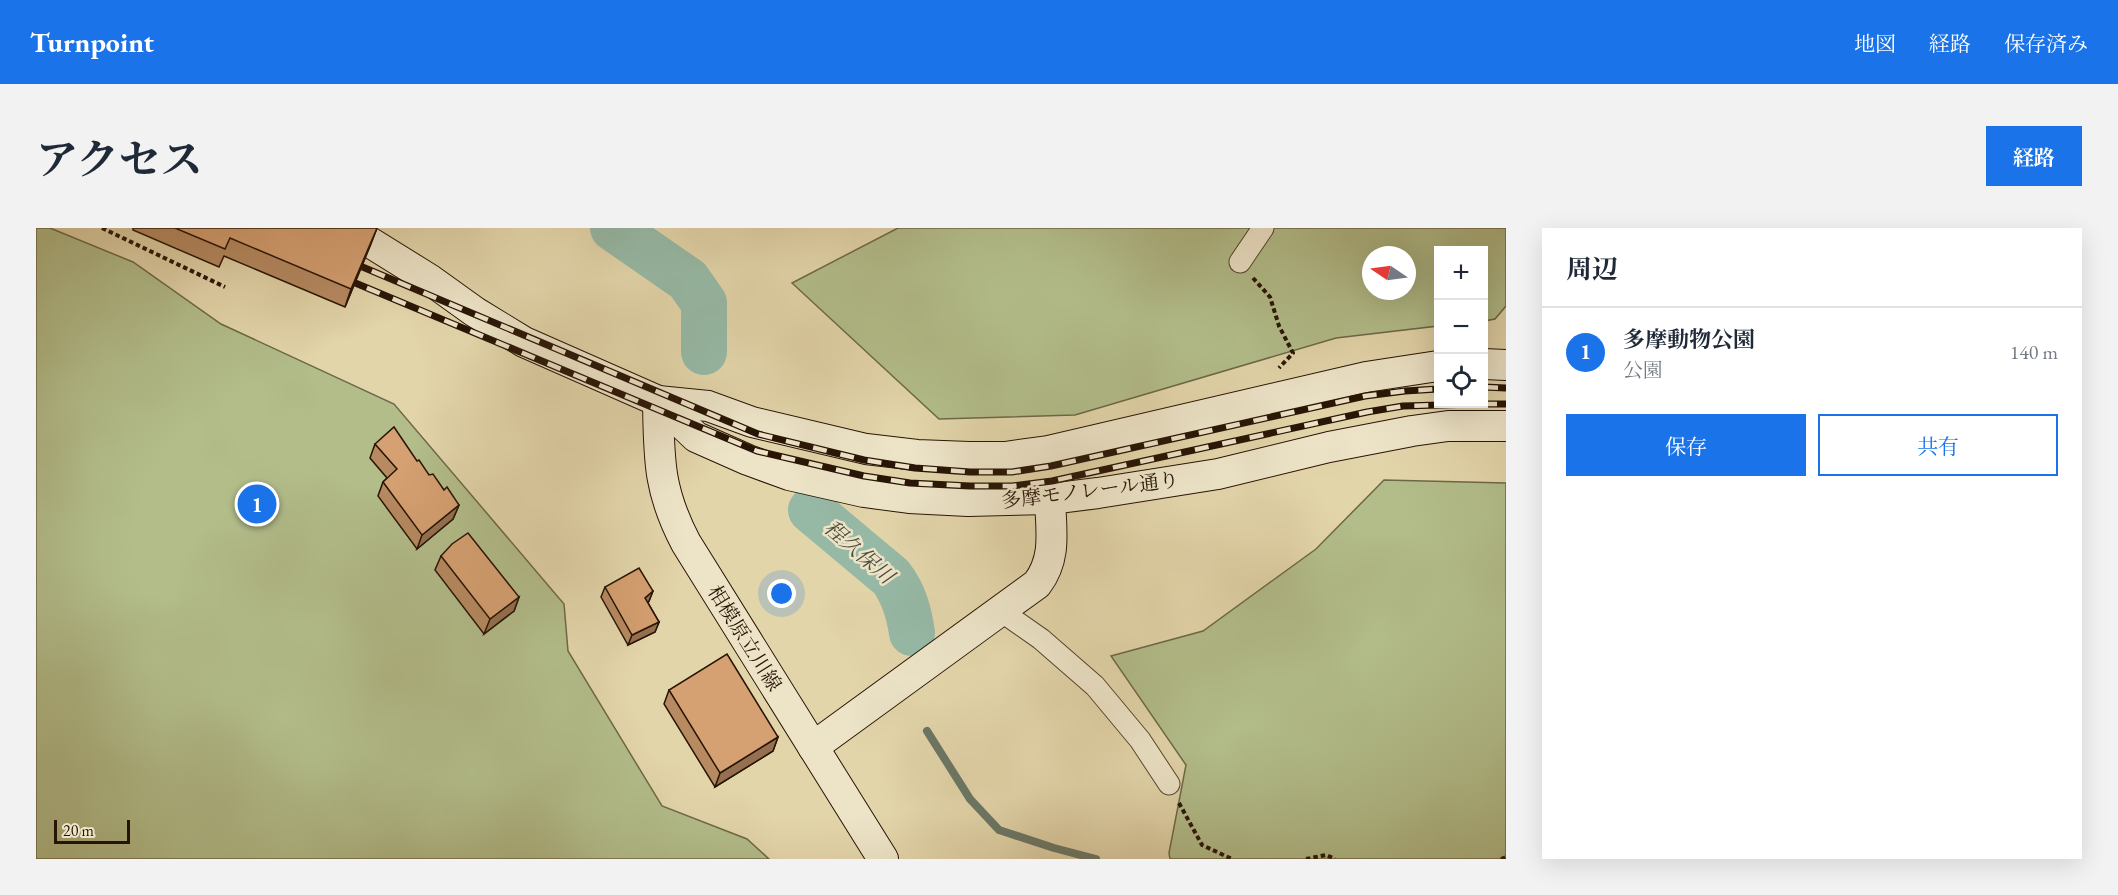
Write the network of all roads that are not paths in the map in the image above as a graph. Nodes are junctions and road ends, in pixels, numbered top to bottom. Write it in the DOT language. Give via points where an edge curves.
graph roads {
  1 [pos="342,228"];
  2 [pos="1263,228"];
  3 [pos="1240,262"];
  4 [pos="1488,364"];
  5 [pos="1506,365"];
  6 [pos="1434,367"];
  7 [pos="658,401"];
  8 [pos="1506,426"];
  9 [pos="1050,499"];
  10 [pos="1001,611"];
  11 [pos="813,747"];
  12 [pos="1169,783"];
  13 [pos="883,859"];
  1 -- 7 [label="main road, 多摩モノレール通り" via="420,273 524,342"];
  2 -- 3 [label="street"];
  4 -- 5 [label="main road"];
  6 -- 7 [label="main road, 多摩モノレール通り" via="1366,377 1048,451 1005,457 917,455 866,448 752,422 708,406"];
  7 -- 9 [label="main road, 多摩モノレール通り" via="696,437 789,475 909,498"];
  7 -- 11 [label="main road, 相模原立川線" via="659,457 672,517"];
  8 -- 9 [label="main road, 多摩モノレール通り" via="1448,426 1412,431 1218,474"];
  9 -- 10 [label="main road" via="1052,556 1046,573"];
  10 -- 11 [label="main road"];
  10 -- 12 [label="street" via="1041,639 1095,686"];
  11 -- 13 [label="main road, 相模原立川線"];
}
